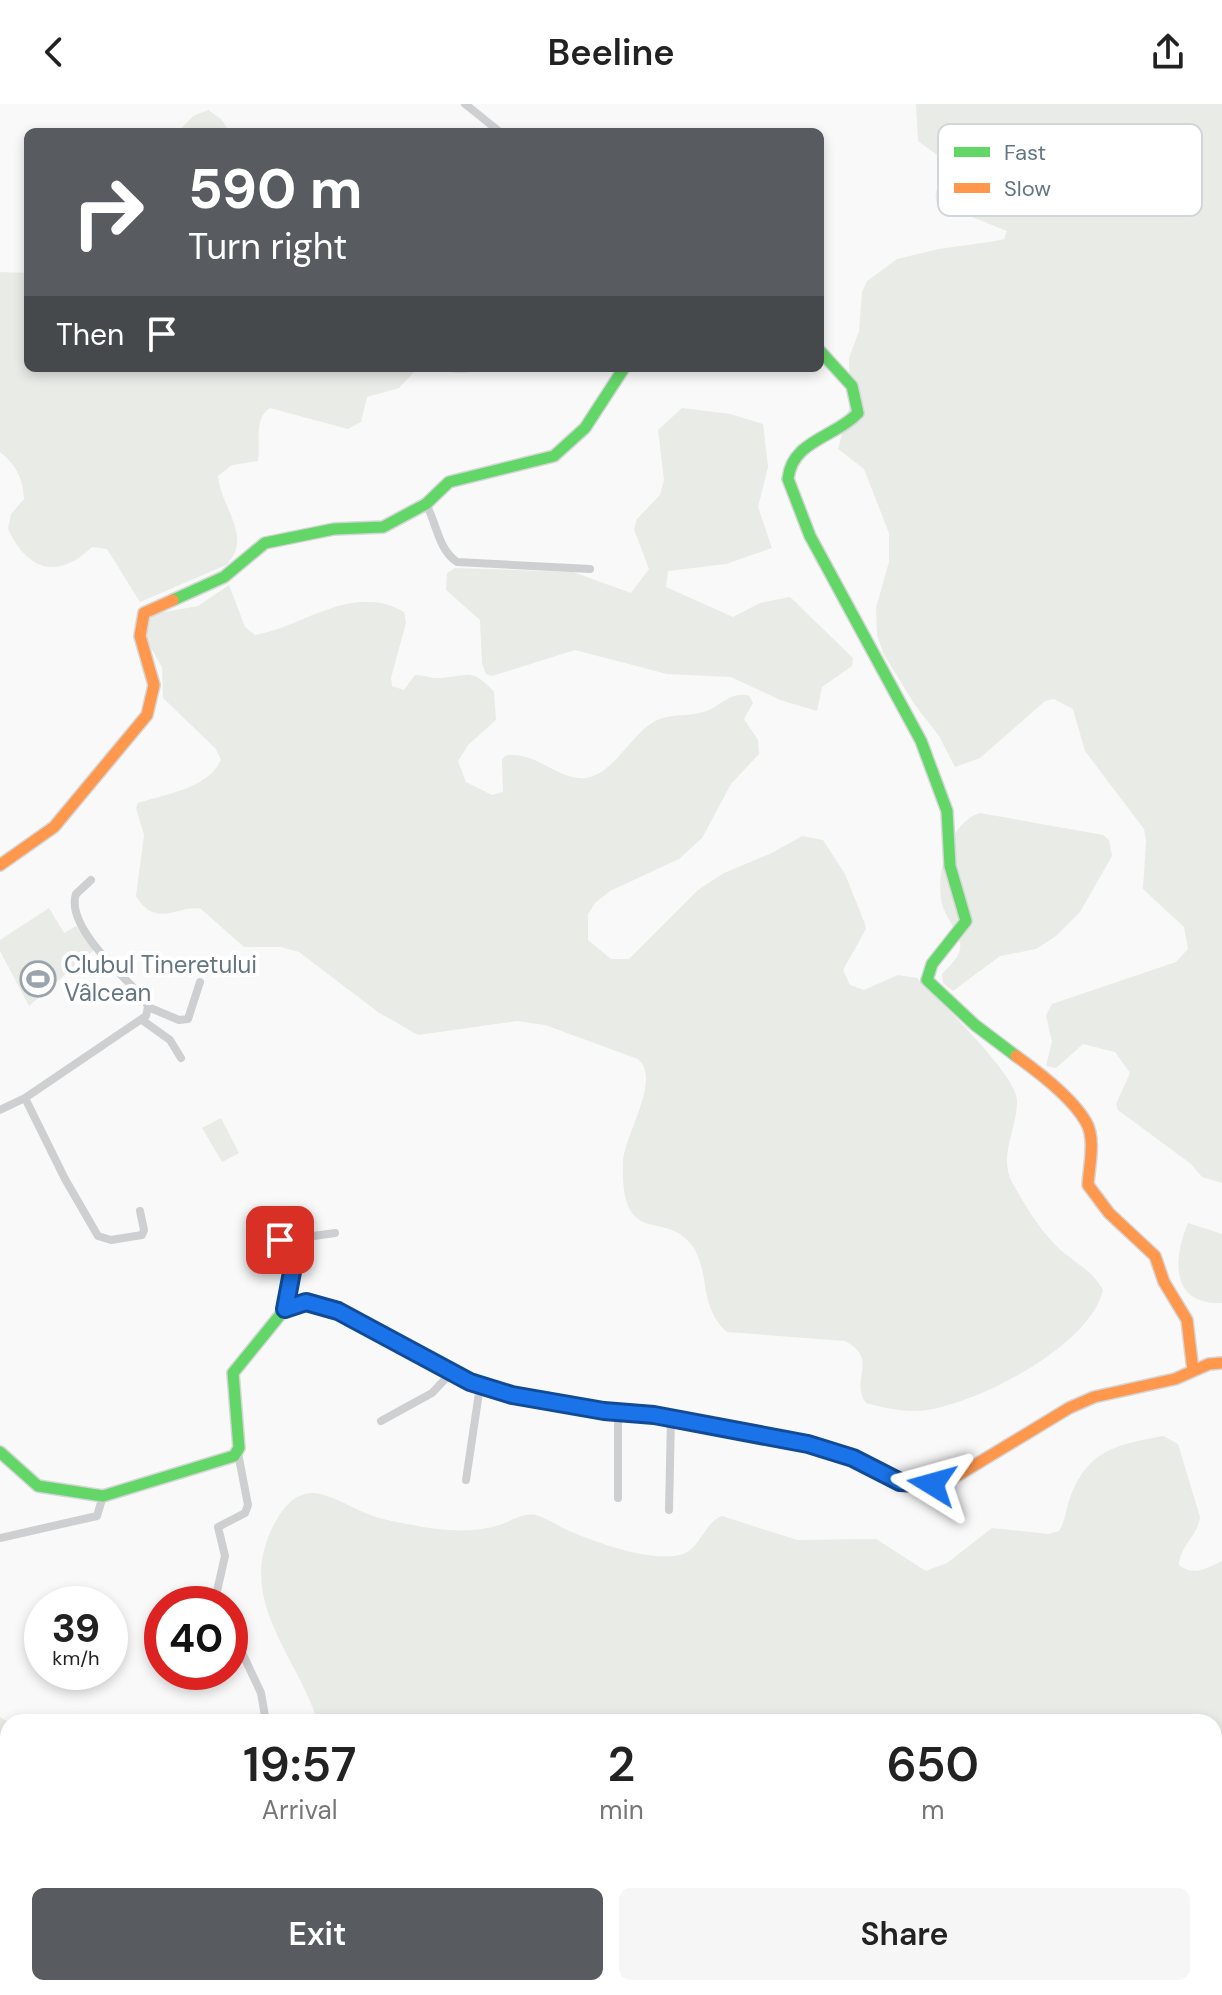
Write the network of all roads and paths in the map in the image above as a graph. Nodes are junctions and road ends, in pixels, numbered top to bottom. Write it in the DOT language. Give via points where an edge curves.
graph roads {
  1 [pos="465,104"];
  2 [pos="495,128"];
  3 [pos="824,355"];
  4 [pos="621,372"];
  5 [pos="426,504"];
  6 [pos="590,569"];
  7 [pos="0,865"];
  8 [pos="91,880"];
  9 [pos="200,982"];
  10 [pos="148,1007"];
  11 [pos="142,1020"];
  12 [pos="181,1058"];
  13 [pos="25,1098"];
  14 [pos="0,1110"];
  15 [pos="140,1211"];
  16 [pos="335,1233"];
  17 [pos="285,1309"];
  18 [pos="1221,1362"];
  19 [pos="1193,1371"];
  20 [pos="452,1372"];
  21 [pos="480,1386"];
  22 [pos="618,1411"];
  23 [pos="671,1418"];
  24 [pos="381,1421"];
  25 [pos="0,1452"];
  26 [pos="238,1453"];
  27 [pos="466,1480"];
  28 [pos="103,1496"];
  29 [pos="618,1498"];
  30 [pos="669,1510"];
  31 [pos="0,1538"];
  32 [pos="218,1586"];
  33 [pos="248,1665"];
  34 [pos="265,1714"];
  1 -- 2 [label="street"];
  3 -- 19 [label="street" via="849,382 858,413 847,425 803,449 788,479 810,536 921,741 947,811 950,866 966,921 932,964 927,980 1040,1074 1086,1122 1091,1142 1088,1185 1155,1256 1187,1320"];
  4 -- 5 [label="street" via="568,448 449,482"];
  5 -- 6 [label="street" via="446,554 457,562"];
  5 -- 7 [label="street" via="383,527 334,529 265,543 224,577 144,613 141,637 156,683 147,715 54,827"];
  8 -- 10 [label="street" via="73,901 80,924"];
  9 -- 10 [label="street" via="188,1019"];
  10 -- 11 [label="street"];
  11 -- 12 [label="street" via="170,1040"];
  11 -- 13 [label="street"];
  13 -- 14 [label="street"];
  13 -- 15 [label="street" via="98,1236 111,1240 142,1235"];
  16 -- 17 [label="street" via="278,1241 292,1272"];
  17 -- 20 [label="street" via="306,1302 338,1311"];
  17 -- 26 [label="street" via="233,1373"];
  18 -- 19 [label="street"];
  19 -- 23 [label="street" via="1080,1403 968,1470 922,1486 900,1482 830,1449"];
  20 -- 21 [label="street"];
  20 -- 24 [label="street" via="432,1393"];
  21 -- 22 [label="street"];
  21 -- 27 [label="street"];
  22 -- 23 [label="street"];
  22 -- 29 [label="street"];
  23 -- 30 [label="street"];
  25 -- 28 [label="street" via="38,1486"];
  26 -- 28 [label="street"];
  26 -- 32 [label="street" via="248,1505 245,1513 218,1527 225,1556"];
  28 -- 31 [label="street" via="97,1516"];
  33 -- 34 [label="street"];
}
